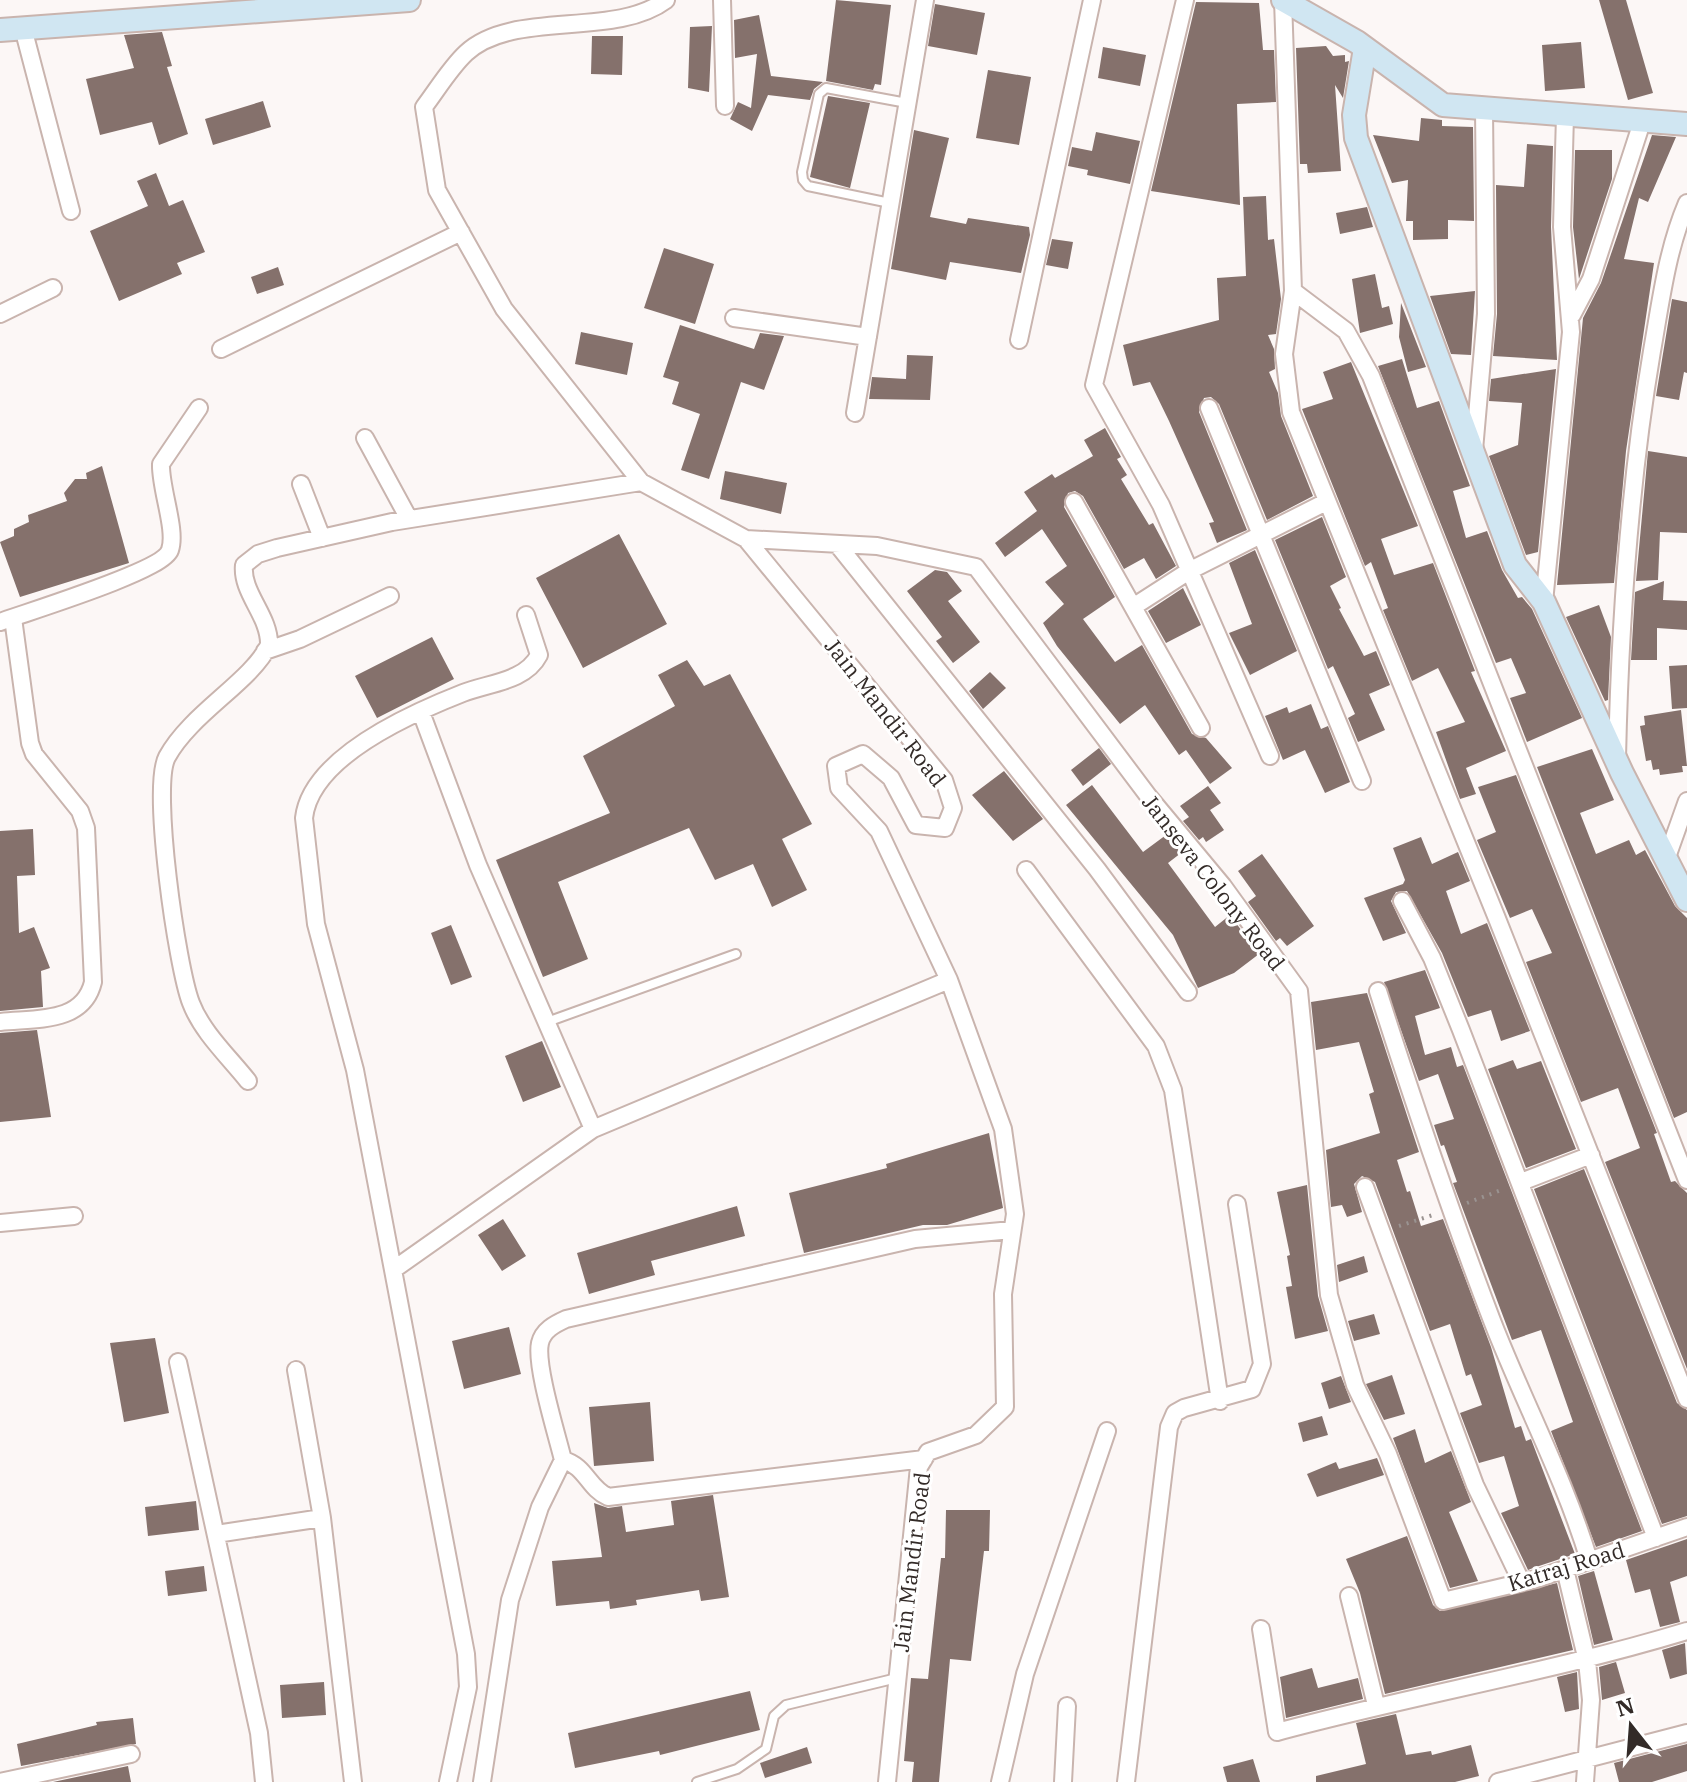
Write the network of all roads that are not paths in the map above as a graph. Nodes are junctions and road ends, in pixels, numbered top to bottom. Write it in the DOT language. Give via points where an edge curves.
graph roads {
  1 [pos="409,0"];
  2 [pos="666,0"];
  3 [pos="722,0"];
  4 [pos="925,0"];
  5 [pos="1092,0"];
  6 [pos="1185,0"];
  7 [pos="1283,0"];
  8 [pos="23,28"];
  9 [pos="0,30"];
  10 [pos="1365,48"];
  11 [pos="907,103"];
  12 [pos="725,106"];
  13 [pos="1484,108"];
  14 [pos="1565,115"];
  15 [pos="1642,122"];
  16 [pos="1687,124"];
  17 [pos="890,203"];
  18 [pos="1687,203"];
  19 [pos="71,211"];
  20 [pos="461,232"];
  21 [pos="53,288"];
  22 [pos="1293,291"];
  23 [pos="0,314"];
  24 [pos="1571,317"];
  25 [pos="734,318"];
  26 [pos="868,337"];
  27 [pos="1019,340"];
  28 [pos="221,349"];
  29 [pos="199,408"];
  30 [pos="1209,408"];
  31 [pos="855,413"];
  32 [pos="365,438"];
  33 [pos="1474,450"];
  34 [pos="641,482"];
  35 [pos="301,484"];
  36 [pos="1074,502"];
  37 [pos="1326,502"];
  38 [pos="409,519"];
  39 [pos="1261,535"];
  40 [pos="322,538"];
  41 [pos="746,539"];
  42 [pos="837,544"];
  43 [pos="1189,571"];
  44 [pos="390,596"];
  45 [pos="1544,602"];
  46 [pos="1133,607"];
  47 [pos="526,615"];
  48 [pos="6,620"];
  49 [pos="265,651"];
  50 [pos="421,712"];
  51 [pos="1201,728"];
  52 [pos="1270,756"];
  53 [pos="1617,763"];
  54 [pos="1362,781"];
  55 [pos="1687,801"];
  56 [pos="1681,834"];
  57 [pos="1666,860"];
  58 [pos="1026,870"];
  59 [pos="1687,900"];
  60 [pos="1402,901"];
  61 [pos="736,954"];
  62 [pos="949,980"];
  63 [pos="1378,991"];
  64 [pos="1188,992"];
  65 [pos="0,1022"];
  66 [pos="547,1022"];
  67 [pos="248,1081"];
  68 [pos="593,1129"];
  69 [pos="1591,1155"];
  70 [pos="1687,1180"];
  71 [pos="1521,1182"];
  72 [pos="1365,1187"];
  73 [pos="1237,1204"];
  74 [pos="74,1216"];
  75 [pos="0,1223"];
  76 [pos="1012,1230"];
  77 [pos="393,1270"];
  78 [pos="178,1362"];
  79 [pos="296,1370"];
  80 [pos="1687,1399"];
  81 [pos="1220,1401"];
  82 [pos="1107,1431"];
  83 [pos="924,1459"];
  84 [pos="563,1460"];
  85 [pos="322,1518"];
  86 [pos="1687,1527"];
  87 [pos="216,1534"];
  88 [pos="1656,1538"];
  89 [pos="1589,1560"];
  90 [pos="1565,1569"];
  91 [pos="1521,1581"];
  92 [pos="1349,1596"];
  93 [pos="1443,1601"];
  94 [pos="1261,1629"];
  95 [pos="1687,1631"];
  96 [pos="1587,1661"];
  97 [pos="898,1677"];
  98 [pos="1376,1705"];
  99 [pos="1067,1706"];
  100 [pos="1687,1733"];
  101 [pos="131,1754"];
  102 [pos="1589,1760"];
  103 [pos="0,1782"];
  104 [pos="264,1782"];
  105 [pos="353,1782"];
  106 [pos="448,1782"];
  107 [pos="482,1782"];
  108 [pos="697,1782"];
  109 [pos="887,1782"];
  110 [pos="1000,1782"];
  111 [pos="1063,1782"];
  112 [pos="1126,1782"];
  113 [pos="1498,1782"];
  114 [pos="1585,1782"];
  1 -- 8 [label="street"];
  2 -- 20 [label="street, Jain Mandir Road" via="657,7 597,21 500,33 466,52 424,107 437,190"];
  3 -- 12 [label="street"];
  4 -- 11 [label="street"];
  5 -- 27 [label="street"];
  6 -- 43 [label="street" via="1094,385 1161,505"];
  7 -- 10 [label="street"];
  7 -- 22 [label="street"];
  8 -- 9 [label="street"];
  8 -- 19 [label="street"];
  10 -- 13 [label="street" via="1443,105"];
  10 -- 33 [label="street" via="1354,115 1356,138"];
  11 -- 17 [label="street"];
  11 -- 17 [label="lane" via="826,88 819,94 802,172 808,186"];
  13 -- 14 [label="street"];
  13 -- 33 [label="street" via="1486,314"];
  14 -- 15 [label="street"];
  14 -- 24 [label="street" via="1562,227"];
  15 -- 16 [label="street"];
  15 -- 24 [label="street" via="1591,279"];
  17 -- 26 [label="street"];
  18 -- 53 [label="street" via="1671,241 1646,387 1625,565"];
  20 -- 28 [label="street"];
  20 -- 34 [label="street, Jain Mandir Road" via="504,309"];
  21 -- 23 [label="street"];
  22 -- 37 [label="street" via="1284,354 1291,412"];
  22 -- 70 [label="street" via="1346,331 1371,376"];
  24 -- 45 [label="street"];
  25 -- 26 [label="street"];
  26 -- 31 [label="street"];
  29 -- 48 [label="street" via="161,464 171,549 165,559"];
  30 -- 39 [label="street"];
  32 -- 38 [label="street"];
  33 -- 45 [label="street" via="1515,565"];
  34 -- 38 [label="street"];
  34 -- 41 [label="street, Jain Mandir Road"];
  35 -- 40 [label="street"];
  36 -- 46 [label="street"];
  37 -- 39 [label="street"];
  37 -- 69 [label="street"];
  38 -- 40 [label="street"];
  39 -- 43 [label="street"];
  39 -- 54 [label="street"];
  40 -- 49 [label="street" via="258,554 244,565 246,583 269,637"];
  41 -- 42 [label="street, Janseva Colony Road"];
  41 -- 62 [label="street, Jain Mandir Road" via="944,780 953,808 945,828 916,825 891,778 863,754 836,766 839,788 879,831"];
  42 -- 64 [label="street" via="1097,869"];
  42 -- 93 [label="street, Janseva Colony Road" via="877,546 976,567 1299,991 1329,1295 1355,1385 1388,1454"];
  43 -- 46 [label="street"];
  43 -- 52 [label="street"];
  44 -- 49 [label="street"];
  45 -- 53 [label="street"];
  46 -- 51 [label="street"];
  47 -- 50 [label="street" via="539,655 526,670"];
  48 -- 65 [label="street" via="34,754 80,811 86,828 93,982 90,997 69,1013"];
  49 -- 67 [label="street" via="197,717 168,755 160,786 177,946 190,1000"];
  50 -- 66 [label="street" via="478,865"];
  50 -- 77 [label="street" via="341,759 315,787 304,818 316,924 355,1070"];
  53 -- 57 [label="street"];
  55 -- 56 [label="street"];
  56 -- 57 [label="street"];
  57 -- 59 [label="street"];
  58 -- 81 [label="street" via="1156,1046 1166,1069"];
  60 -- 71 [label="street" via="1432,958"];
  61 -- 66 [label="lane"];
  62 -- 68 [label="street"];
  62 -- 76 [label="street, Jain Mandir Road" via="1003,1129 1015,1214"];
  63 -- 89 [label="street" via="1492,1320 1577,1519"];
  66 -- 68 [label="street"];
  68 -- 77 [label="street"];
  69 -- 71 [label="street"];
  69 -- 80 [label="street"];
  71 -- 88 [label="street"];
  72 -- 91 [label="street" via="1475,1485"];
  73 -- 81 [label="street" via="1262,1364 1252,1389"];
  74 -- 75 [label="street"];
  76 -- 83 [label="street, Jain Mandir Road" via="1003,1294 1005,1407 976,1435 928,1452"];
  76 -- 84 [label="street" via="915,1239 556,1323 540,1341 539,1351"];
  77 -- 106 [label="street" via="466,1654 468,1687"];
  78 -- 87 [label="street"];
  79 -- 85 [label="street"];
  81 -- 112 [label="street" via="1184,1408 1169,1427"];
  82 -- 110 [label="street" via="1025,1674"];
  83 -- 84 [label="street" via="608,1497 585,1471"];
  83 -- 97 [label="street, Jain Mandir Road" via="919,1467"];
  84 -- 107 [label="street" via="540,1507 510,1600"];
  85 -- 87 [label="street"];
  85 -- 105 [label="street"];
  86 -- 88 [label="street, Katraj Road"];
  87 -- 104 [label="street" via="259,1733"];
  88 -- 89 [label="street, Katraj Road"];
  89 -- 90 [label="street, Katraj Road"];
  90 -- 91 [label="street, Katraj Road"];
  90 -- 96 [label="street"];
  91 -- 93 [label="street, Katraj Road"];
  92 -- 98 [label="street"];
  94 -- 98 [label="street" via="1277,1732"];
  95 -- 96 [label="street"];
  96 -- 98 [label="street"];
  96 -- 102 [label="street"];
  97 -- 108 [label="lane" via="786,1705 774,1716 766,1749 737,1769"];
  97 -- 109 [label="street, Jain Mandir Road"];
  99 -- 111 [label="street"];
  100 -- 102 [label="street"];
  101 -- 103 [label="street"];
  102 -- 113 [label="street"];
  102 -- 114 [label="street"];
}
